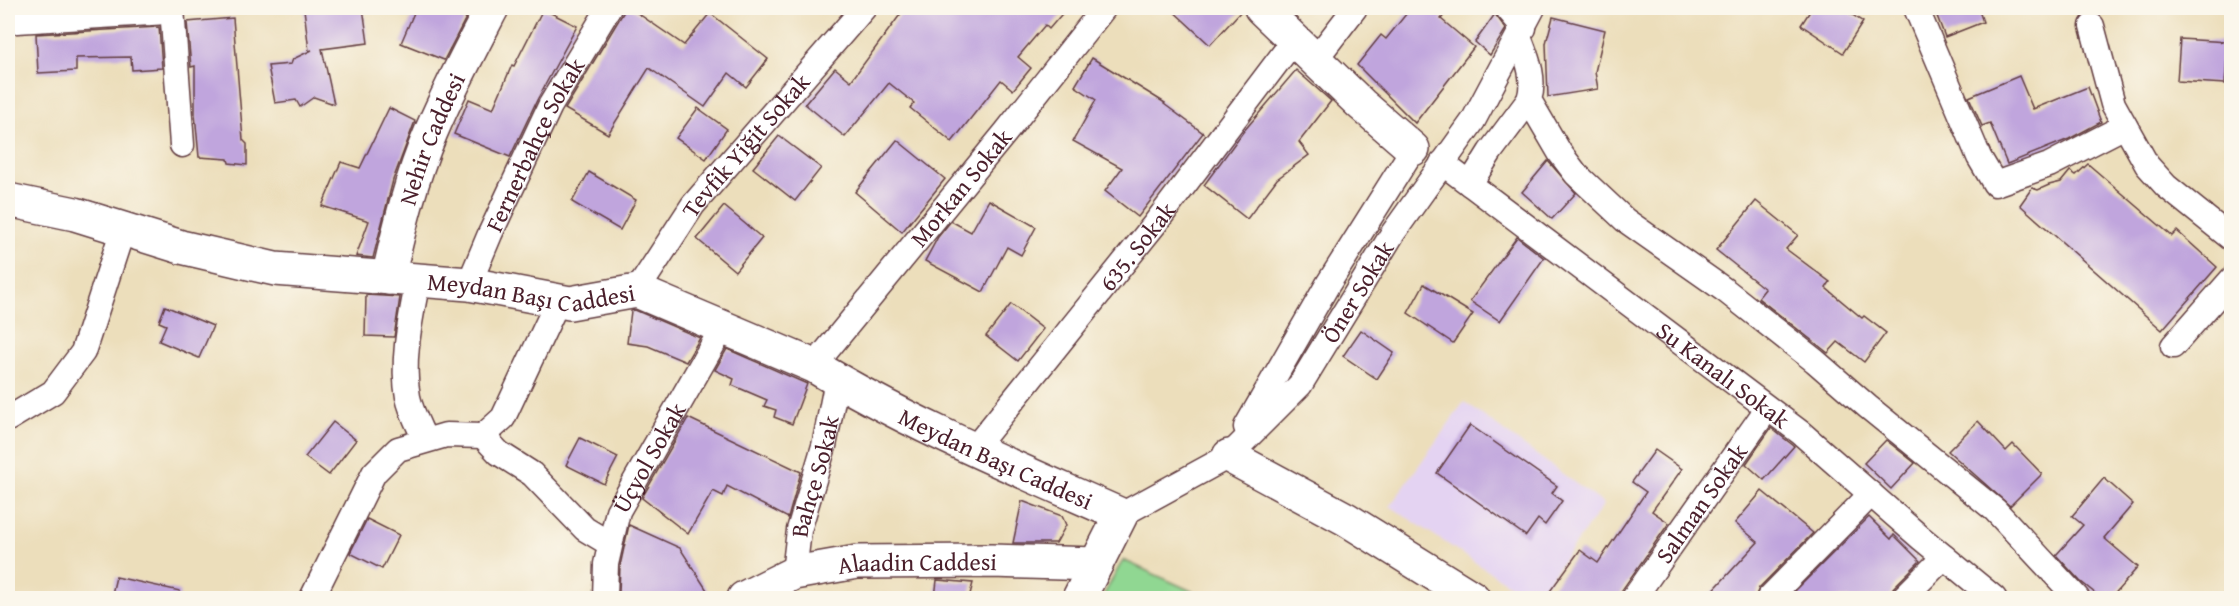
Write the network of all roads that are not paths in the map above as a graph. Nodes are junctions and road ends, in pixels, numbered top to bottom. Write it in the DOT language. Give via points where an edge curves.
graph roads {
  1 [pos="159,8"];
  2 [pos="172,8"];
  3 [pos="492,8"];
  4 [pos="609,8"];
  5 [pos="864,8"];
  6 [pos="1104,8"];
  7 [pos="1261,8"];
  8 [pos="1354,8"];
  9 [pos="1507,8"];
  10 [pos="1916,8"];
  11 [pos="8,17"];
  12 [pos="1525,24"];
  13 [pos="2092,27"];
  14 [pos="1305,50"];
  15 [pos="1529,100"];
  16 [pos="2125,126"];
  17 [pos="182,145"];
  18 [pos="1413,149"];
  19 [pos="1442,164"];
  20 [pos="1470,184"];
  21 [pos="8,200"];
  22 [pos="123,229"];
  23 [pos="2231,234"];
  24 [pos="403,279"];
  25 [pos="2232,279"];
  26 [pos="469,284"];
  27 [pos="637,291"];
  28 [pos="558,301"];
  29 [pos="723,327"];
  30 [pos="2173,346"];
  31 [pos="826,373"];
  32 [pos="1767,409"];
  33 [pos="8,418"];
  34 [pos="483,436"];
  35 [pos="425,440"];
  36 [pos="974,449"];
  37 [pos="1229,456"];
  38 [pos="1871,495"];
  39 [pos="1121,515"];
  40 [pos="610,544"];
  41 [pos="1944,557"];
  42 [pos="1096,564"];
  43 [pos="794,573"];
  44 [pos="1983,595"];
  45 [pos="312,598"];
  46 [pos="604,598"];
  47 [pos="744,598"];
  48 [pos="1079,598"];
  49 [pos="1473,598"];
  50 [pos="1634,598"];
  51 [pos="1769,598"];
  52 [pos="1903,598"];
  53 [pos="2077,598"];
  1 -- 11 [label="street"];
  2 -- 17 [label="street"];
  3 -- 24 [label="street, Nehir Caddesi" via="430,134 402,219"];
  4 -- 26 [label="street, Fernerbahçe Sokak" via="550,106"];
  5 -- 27 [label="street, Tevfik Yiğit Sokak" via="693,205"];
  6 -- 31 [label="street, Morkan Sokak"];
  7 -- 14 [label="street"];
  8 -- 14 [label="street, 635. Sokak"];
  9 -- 12 [label="street"];
  10 -- 16 [label="street" via="1979,157 1995,184 2049,165"];
  12 -- 15 [label="street" via="1533,88"];
  12 -- 19 [label="street, Öner Sokak" via="1473,121"];
  13 -- 16 [label="street" via="2113,104"];
  14 -- 18 [label="street"];
  14 -- 36 [label="street, 635. Sokak" via="1154,225"];
  15 -- 20 [label="street"];
  15 -- 53 [label="street" via="1576,174 1625,220 1726,291 1995,510"];
  16 -- 23 [label="street" via="2147,165 2166,186"];
  18 -- 37 [label="street" via="1328,284"];
  19 -- 20 [label="street, Su Kanalı Sokak"];
  19 -- 37 [label="street, Öner Sokak" via="1393,233 1300,385"];
  20 -- 32 [label="street, Su Kanalı Sokak"];
  21 -- 22 [label="street, Meydan Başı Caddesi"];
  22 -- 24 [label="street, Meydan Başı Caddesi" via="275,269"];
  22 -- 33 [label="street" via="83,352 53,392"];
  24 -- 26 [label="street, Meydan Başı Caddesi"];
  24 -- 35 [label="street" via="410,324 408,395"];
  25 -- 30 [label="street"];
  26 -- 28 [label="street, Meydan Başı Caddesi"];
  27 -- 28 [label="street, Meydan Başı Caddesi" via="570,303"];
  27 -- 29 [label="street, Meydan Başı Caddesi"];
  28 -- 34 [label="street" via="503,417"];
  29 -- 31 [label="street, Meydan Başı Caddesi"];
  29 -- 40 [label="street, Üçyol Sokak" via="618,511"];
  31 -- 36 [label="street, Meydan Başı Caddesi"];
  31 -- 43 [label="street, Bahçe Sokak" via="824,446 799,530"];
  32 -- 38 [label="street, Su Kanalı Sokak"];
  32 -- 50 [label="street, Salman Sokak"];
  34 -- 35 [label="street" via="446,435"];
  34 -- 40 [label="street" via="499,453 532,474 585,530"];
  35 -- 45 [label="street" via="398,449 374,473"];
  36 -- 39 [label="street, Meydan Başı Caddesi"];
  37 -- 39 [label="street, Öner Sokak"];
  37 -- 49 [label="street" via="1346,519"];
  38 -- 41 [label="street, Su Kanalı Sokak"];
  38 -- 51 [label="street"];
  39 -- 42 [label="street"];
  40 -- 46 [label="street, Üçyol Sokak"];
  41 -- 44 [label="street, Su Kanalı Sokak"];
  41 -- 52 [label="street"];
  42 -- 43 [label="street, Alaadin Caddesi" via="857,562"];
  42 -- 48 [label="street"];
  43 -- 47 [label="street, Alaadin Caddesi"];
}
